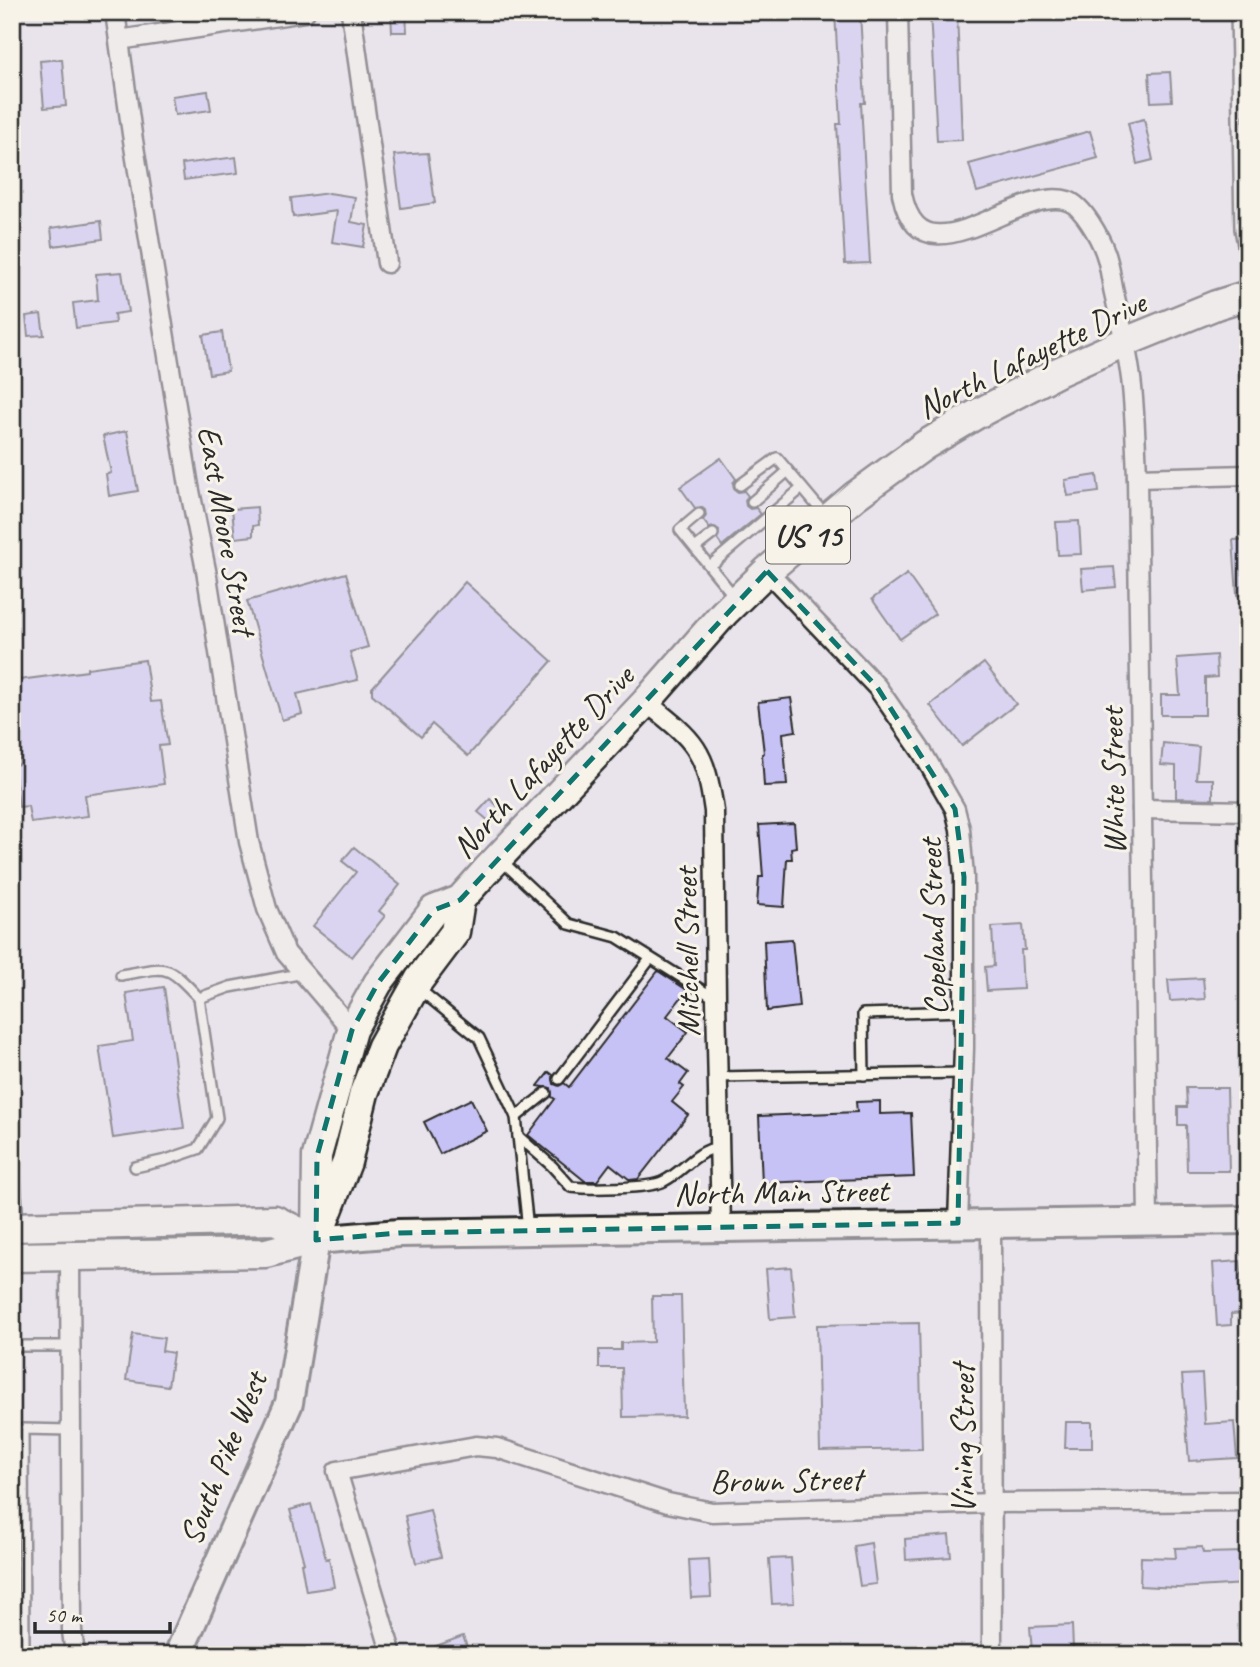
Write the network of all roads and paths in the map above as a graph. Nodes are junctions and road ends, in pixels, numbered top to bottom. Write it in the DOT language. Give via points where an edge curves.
graph roads {
  1 [pos="115,12"];
  2 [pos="306,12"];
  3 [pos="351,12"];
  4 [pos="898,12"];
  5 [pos="1236,12"];
  6 [pos="119,40"];
  7 [pos="1244,210"];
  8 [pos="387,263"];
  9 [pos="1248,272"];
  10 [pos="1248,295"];
  11 [pos="1125,342"];
  12 [pos="788,471"];
  13 [pos="1248,475"];
  14 [pos="1137,478"];
  15 [pos="740,485"];
  16 [pos="802,488"];
  17 [pos="752,502"];
  18 [pos="699,514"];
  19 [pos="827,518"];
  20 [pos="713,534"];
  21 [pos="695,548"];
  22 [pos="710,566"];
  23 [pos="767,571"];
  24 [pos="738,600"];
  25 [pos="646,702"];
  26 [pos="1142,809"];
  27 [pos="1248,811"];
  28 [pos="498,857"];
  29 [pos="460,900"];
  30 [pos="650,959"];
  31 [pos="304,973"];
  32 [pos="121,975"];
  33 [pos="416,986"];
  34 [pos="199,998"];
  35 [pos="716,999"];
  36 [pos="964,1011"];
  37 [pos="352,1030"];
  38 [pos="963,1073"];
  39 [pos="864,1075"];
  40 [pos="717,1077"];
  41 [pos="559,1079"];
  42 [pos="546,1093"];
  43 [pos="516,1117"];
  44 [pos="12,1135"];
  45 [pos="518,1136"];
  46 [pos="719,1147"];
  47 [pos="135,1167"];
  48 [pos="14,1180"];
  49 [pos="1248,1220"];
  50 [pos="1148,1221"];
  51 [pos="958,1223"];
  52 [pos="991,1223"];
  53 [pos="15,1227"];
  54 [pos="721,1227"];
  55 [pos="528,1230"];
  56 [pos="316,1240"];
  57 [pos="70,1256"];
  58 [pos="12,1257"];
  59 [pos="12,1346"];
  60 [pos="70,1346"];
  61 [pos="71,1430"];
  62 [pos="12,1444"];
  63 [pos="23,1444"];
  64 [pos="1248,1501"];
  65 [pos="992,1503"];
  66 [pos="24,1655"];
  67 [pos="75,1655"];
  68 [pos="178,1655"];
  69 [pos="392,1655"];
  70 [pos="992,1655"];
  1 -- 6 [label="street, East Moore Street"];
  2 -- 6 [label="street"];
  3 -- 8 [label="street"];
  4 -- 11 [label="street, White Street" via="906,213 918,229 945,235 1048,199 1070,201 1086,217 1105,252"];
  5 -- 7 [label="lane"];
  6 -- 31 [label="street, East Moore Street" via="248,842 267,909 286,953"];
  7 -- 9 [label="lane" via="1240,229"];
  10 -- 11 [label="main road, North Lafayette Drive / US 15"];
  11 -- 14 [label="street, White Street"];
  11 -- 19 [label="main road, North Lafayette Drive / US 15" via="956,426"];
  12 -- 15 [label="lane" via="777,458"];
  12 -- 16 [label="lane"];
  12 -- 17 [label="lane"];
  13 -- 14 [label="street"];
  14 -- 26 [label="street, White Street"];
  16 -- 19 [label="lane"];
  16 -- 22 [label="lane"];
  18 -- 21 [label="lane" via="680,530"];
  19 -- 23 [label="main road, North Lafayette Drive / US 15"];
  20 -- 21 [label="lane"];
  21 -- 22 [label="lane"];
  22 -- 24 [label="lane"];
  23 -- 24 [label="main road, North Lafayette Drive / US 15"];
  23 -- 36 [label="street, Copeland Street" via="877,687 955,809 964,877"];
  24 -- 25 [label="main road, North Lafayette Drive / US 15"];
  25 -- 28 [label="main road, North Lafayette Drive / US 15"];
  25 -- 35 [label="street, Mitchell Street" via="695,745 711,787"];
  26 -- 27 [label="street"];
  26 -- 50 [label="street, White Street"];
  28 -- 29 [label="main road, North Lafayette Drive / US 15"];
  28 -- 30 [label="lane" via="569,924 617,937"];
  29 -- 33 [label="main road" via="455,932"];
  29 -- 37 [label="main road, North Lafayette Drive / US 15" via="434,909 378,984"];
  30 -- 35 [label="lane"];
  30 -- 41 [label="lane"];
  31 -- 34 [label="lane" via="230,987"];
  31 -- 37 [label="street, East Moore Street"];
  32 -- 34 [label="lane" via="164,968"];
  33 -- 43 [label="lane" via="479,1038"];
  33 -- 56 [label="main road" via="382,1046 364,1093 347,1162"];
  34 -- 47 [label="lane" via="217,1118 198,1149"];
  35 -- 40 [label="street, Mitchell Street"];
  36 -- 38 [label="street, Copeland Street"];
  36 -- 39 [label="lane" via="863,1014"];
  37 -- 56 [label="main road, North Lafayette Drive" via="317,1156"];
  38 -- 39 [label="lane"];
  38 -- 51 [label="street, Copeland Street"];
  39 -- 40 [label="lane"];
  40 -- 46 [label="street, Mitchell Street"];
  42 -- 43 [label="lane"];
  43 -- 45 [label="lane"];
  44 -- 48 [label="lane"];
  45 -- 46 [label="lane" via="571,1187 594,1190 662,1182 706,1149"];
  45 -- 55 [label="lane"];
  46 -- 54 [label="street, Mitchell Street"];
  48 -- 53 [label="lane"];
  49 -- 50 [label="main road, North Main Street"];
  50 -- 52 [label="main road, North Main Street"];
  51 -- 52 [label="main road, North Main Street"];
  51 -- 54 [label="main road, North Main Street"];
  52 -- 65 [label="street, Vining Street"];
  53 -- 56 [label="main road" via="275,1220"];
  54 -- 55 [label="main road, North Main Street"];
  55 -- 56 [label="main road, North Main Street"];
  56 -- 57 [label="main road" via="266,1253"];
  56 -- 68 [label="main road, South Pike West" via="289,1404"];
  57 -- 58 [label="main road"];
  57 -- 60 [label="street"];
  59 -- 60 [label="lane"];
  60 -- 61 [label="street"];
  61 -- 63 [label="lane" via="23,1429"];
  61 -- 67 [label="street"];
  62 -- 63 [label="lane"];
  63 -- 66 [label="lane"];
  64 -- 65 [label="street, Brown Street"];
  65 -- 69 [label="street, Brown Street" via="695,1510 497,1448 476,1446 337,1471"];
  65 -- 70 [label="street, Vining Street"];
}
